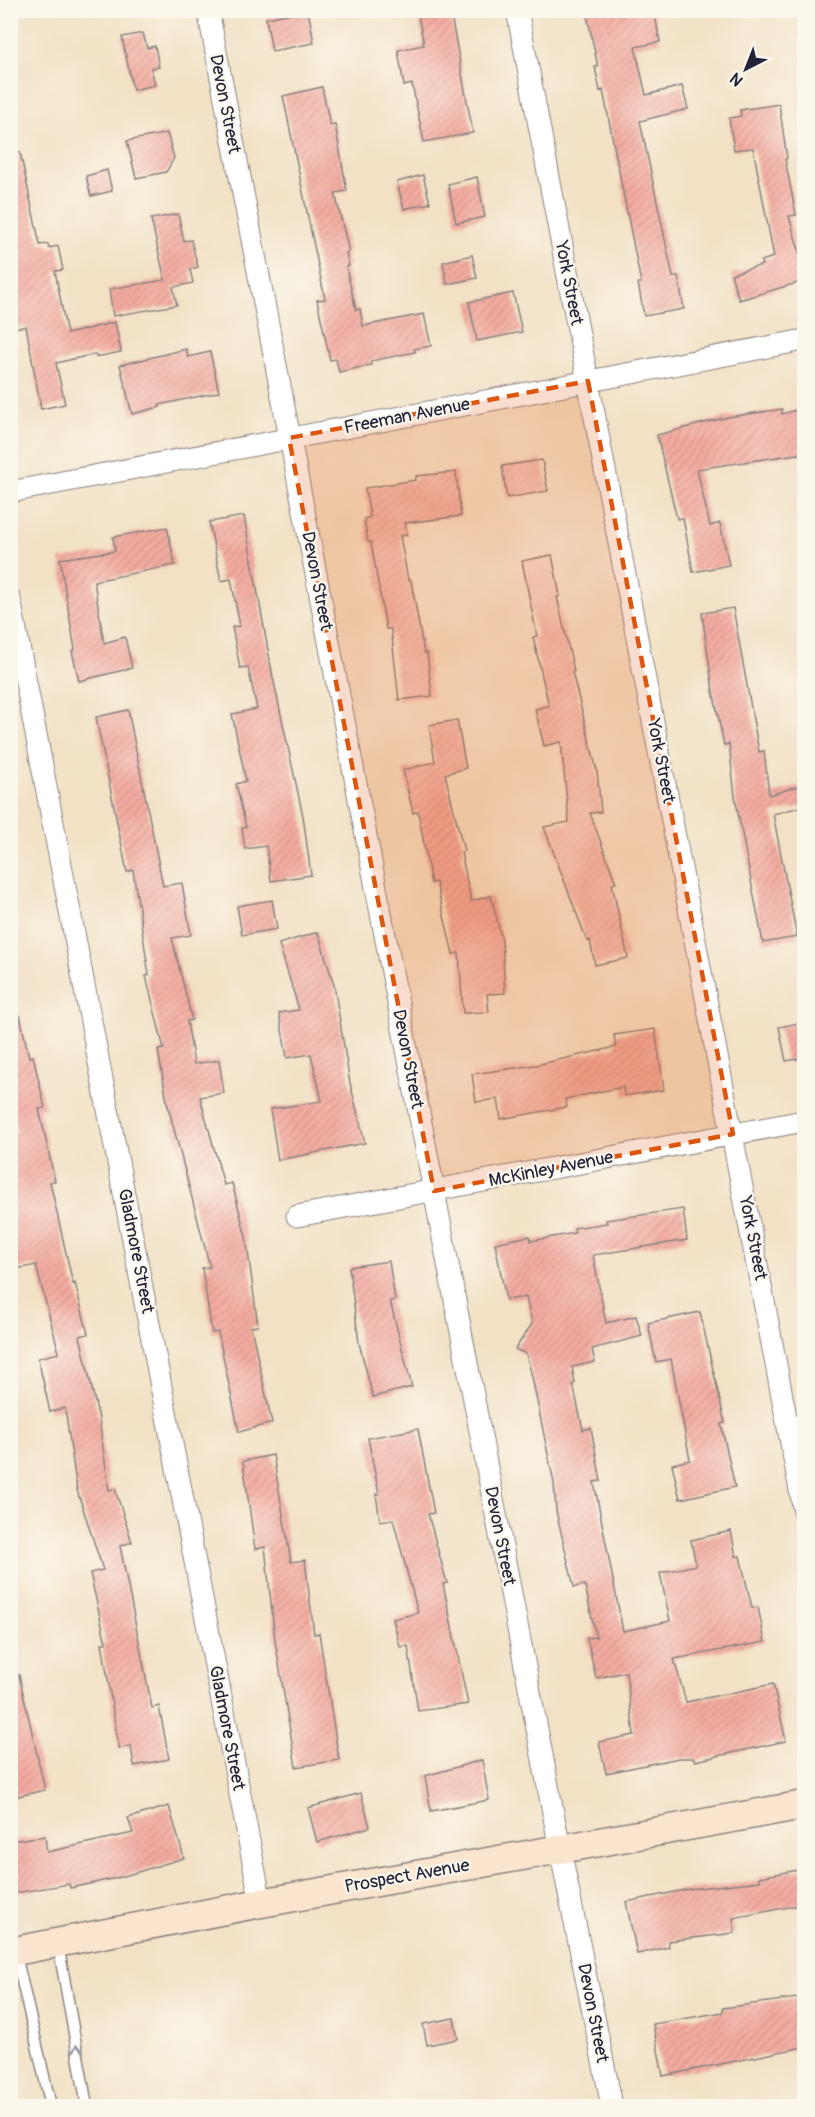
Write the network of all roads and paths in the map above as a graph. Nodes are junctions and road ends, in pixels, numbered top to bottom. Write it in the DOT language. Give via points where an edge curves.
graph roads {
  1 [pos="208,10"];
  2 [pos="517,10"];
  3 [pos="804,340"];
  4 [pos="588,381"];
  5 [pos="289,438"];
  6 [pos="10,492"];
  7 [pos="10,599"];
  8 [pos="804,1120"];
  9 [pos="733,1134"];
  10 [pos="434,1191"];
  11 [pos="297,1216"];
  12 [pos="804,1511"];
  13 [pos="804,1805"];
  14 [pos="560,1849"];
  15 [pos="261,1903"];
  16 [pos="58,1943"];
  17 [pos="13,1951"];
  18 [pos="51,2106"];
  19 [pos="87,2106"];
  20 [pos="612,2106"];
  1 -- 5 [label="street, Devon Street"];
  2 -- 4 [label="street, York Street"];
  3 -- 4 [label="street, Freeman Avenue"];
  4 -- 5 [label="street, Freeman Avenue"];
  4 -- 9 [label="street, York Street"];
  5 -- 6 [label="street, Freeman Avenue"];
  5 -- 10 [label="street, Devon Street"];
  7 -- 15 [label="street, Gladmore Street"];
  8 -- 9 [label="street, McKinley Avenue"];
  9 -- 10 [label="street, McKinley Avenue"];
  9 -- 12 [label="street, York Street"];
  10 -- 11 [label="street, McKinley Avenue"];
  10 -- 14 [label="street, Devon Street"];
  13 -- 14 [label="street, Prospect Avenue"];
  14 -- 15 [label="street, Prospect Avenue"];
  14 -- 20 [label="street, Devon Street"];
  15 -- 16 [label="street, Prospect Avenue"];
  16 -- 17 [label="street, Prospect Avenue"];
  19 -- 16 [label="lane, one-way"];
  17 -- 18 [label="lane"];
}
